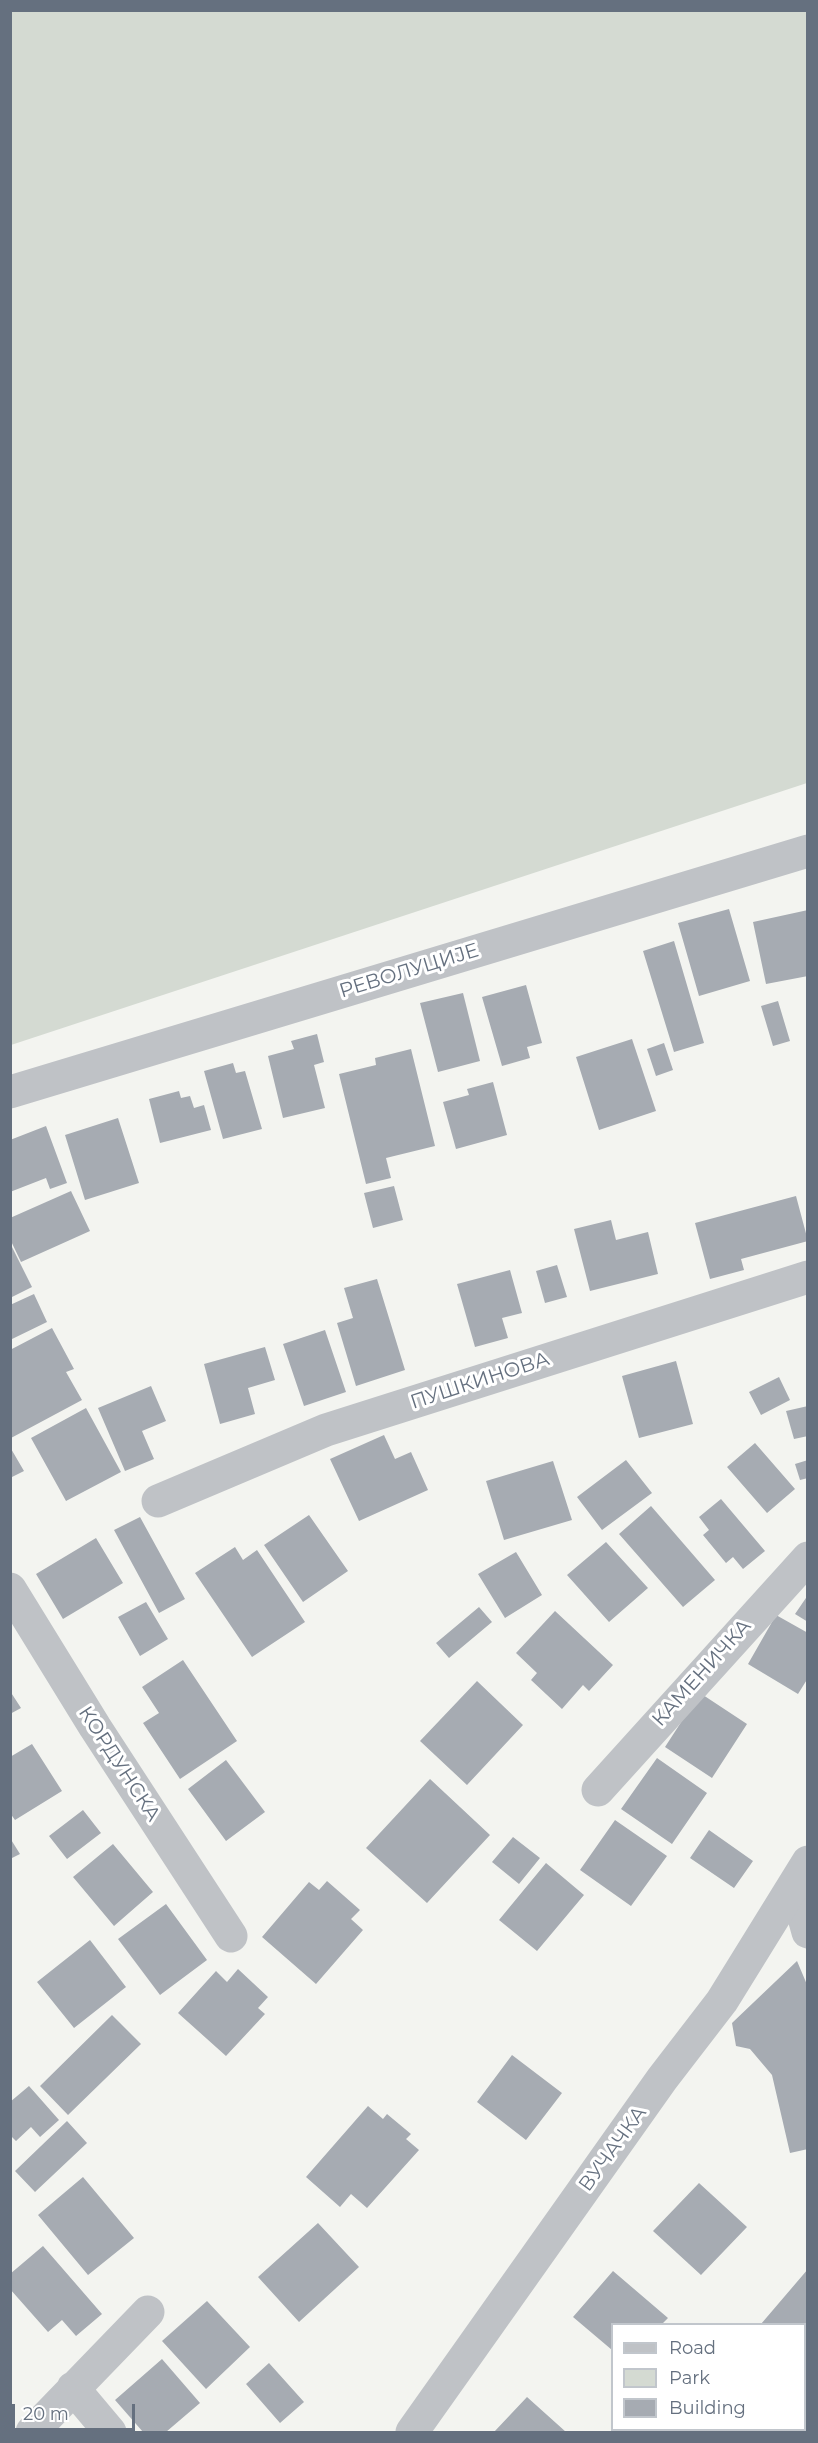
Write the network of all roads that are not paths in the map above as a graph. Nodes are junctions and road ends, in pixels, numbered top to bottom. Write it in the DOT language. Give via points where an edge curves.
graph roads {
  1 [pos="807,851"];
  2 [pos="10,1092"];
  3 [pos="807,1277"];
  4 [pos="158,1501"];
  5 [pos="807,1558"];
  6 [pos="10,1589"];
  7 [pos="598,1790"];
  8 [pos="801,1874"];
  9 [pos="807,1932"];
  10 [pos="231,1936"];
  11 [pos="148,2312"];
  12 [pos="73,2388"];
  13 [pos="32,2433"];
  14 [pos="110,2433"];
  15 [pos="412,2433"];
  1 -- 2 [label="street, РЕВОЛУЦИЈЕ"];
  3 -- 4 [label="street, ПУШКИНОВА" via="326,1430"];
  5 -- 7 [label="street, КАМЕНИЧКА"];
  6 -- 10 [label="street, КОРДУНСКА"];
  8 -- 9 [label="street"];
  8 -- 15 [label="street, ВУЧАЧКА" via="722,2001 662,2079"];
  11 -- 12 [label="street"];
  12 -- 13 [label="street"];
  12 -- 14 [label="street"];
}
